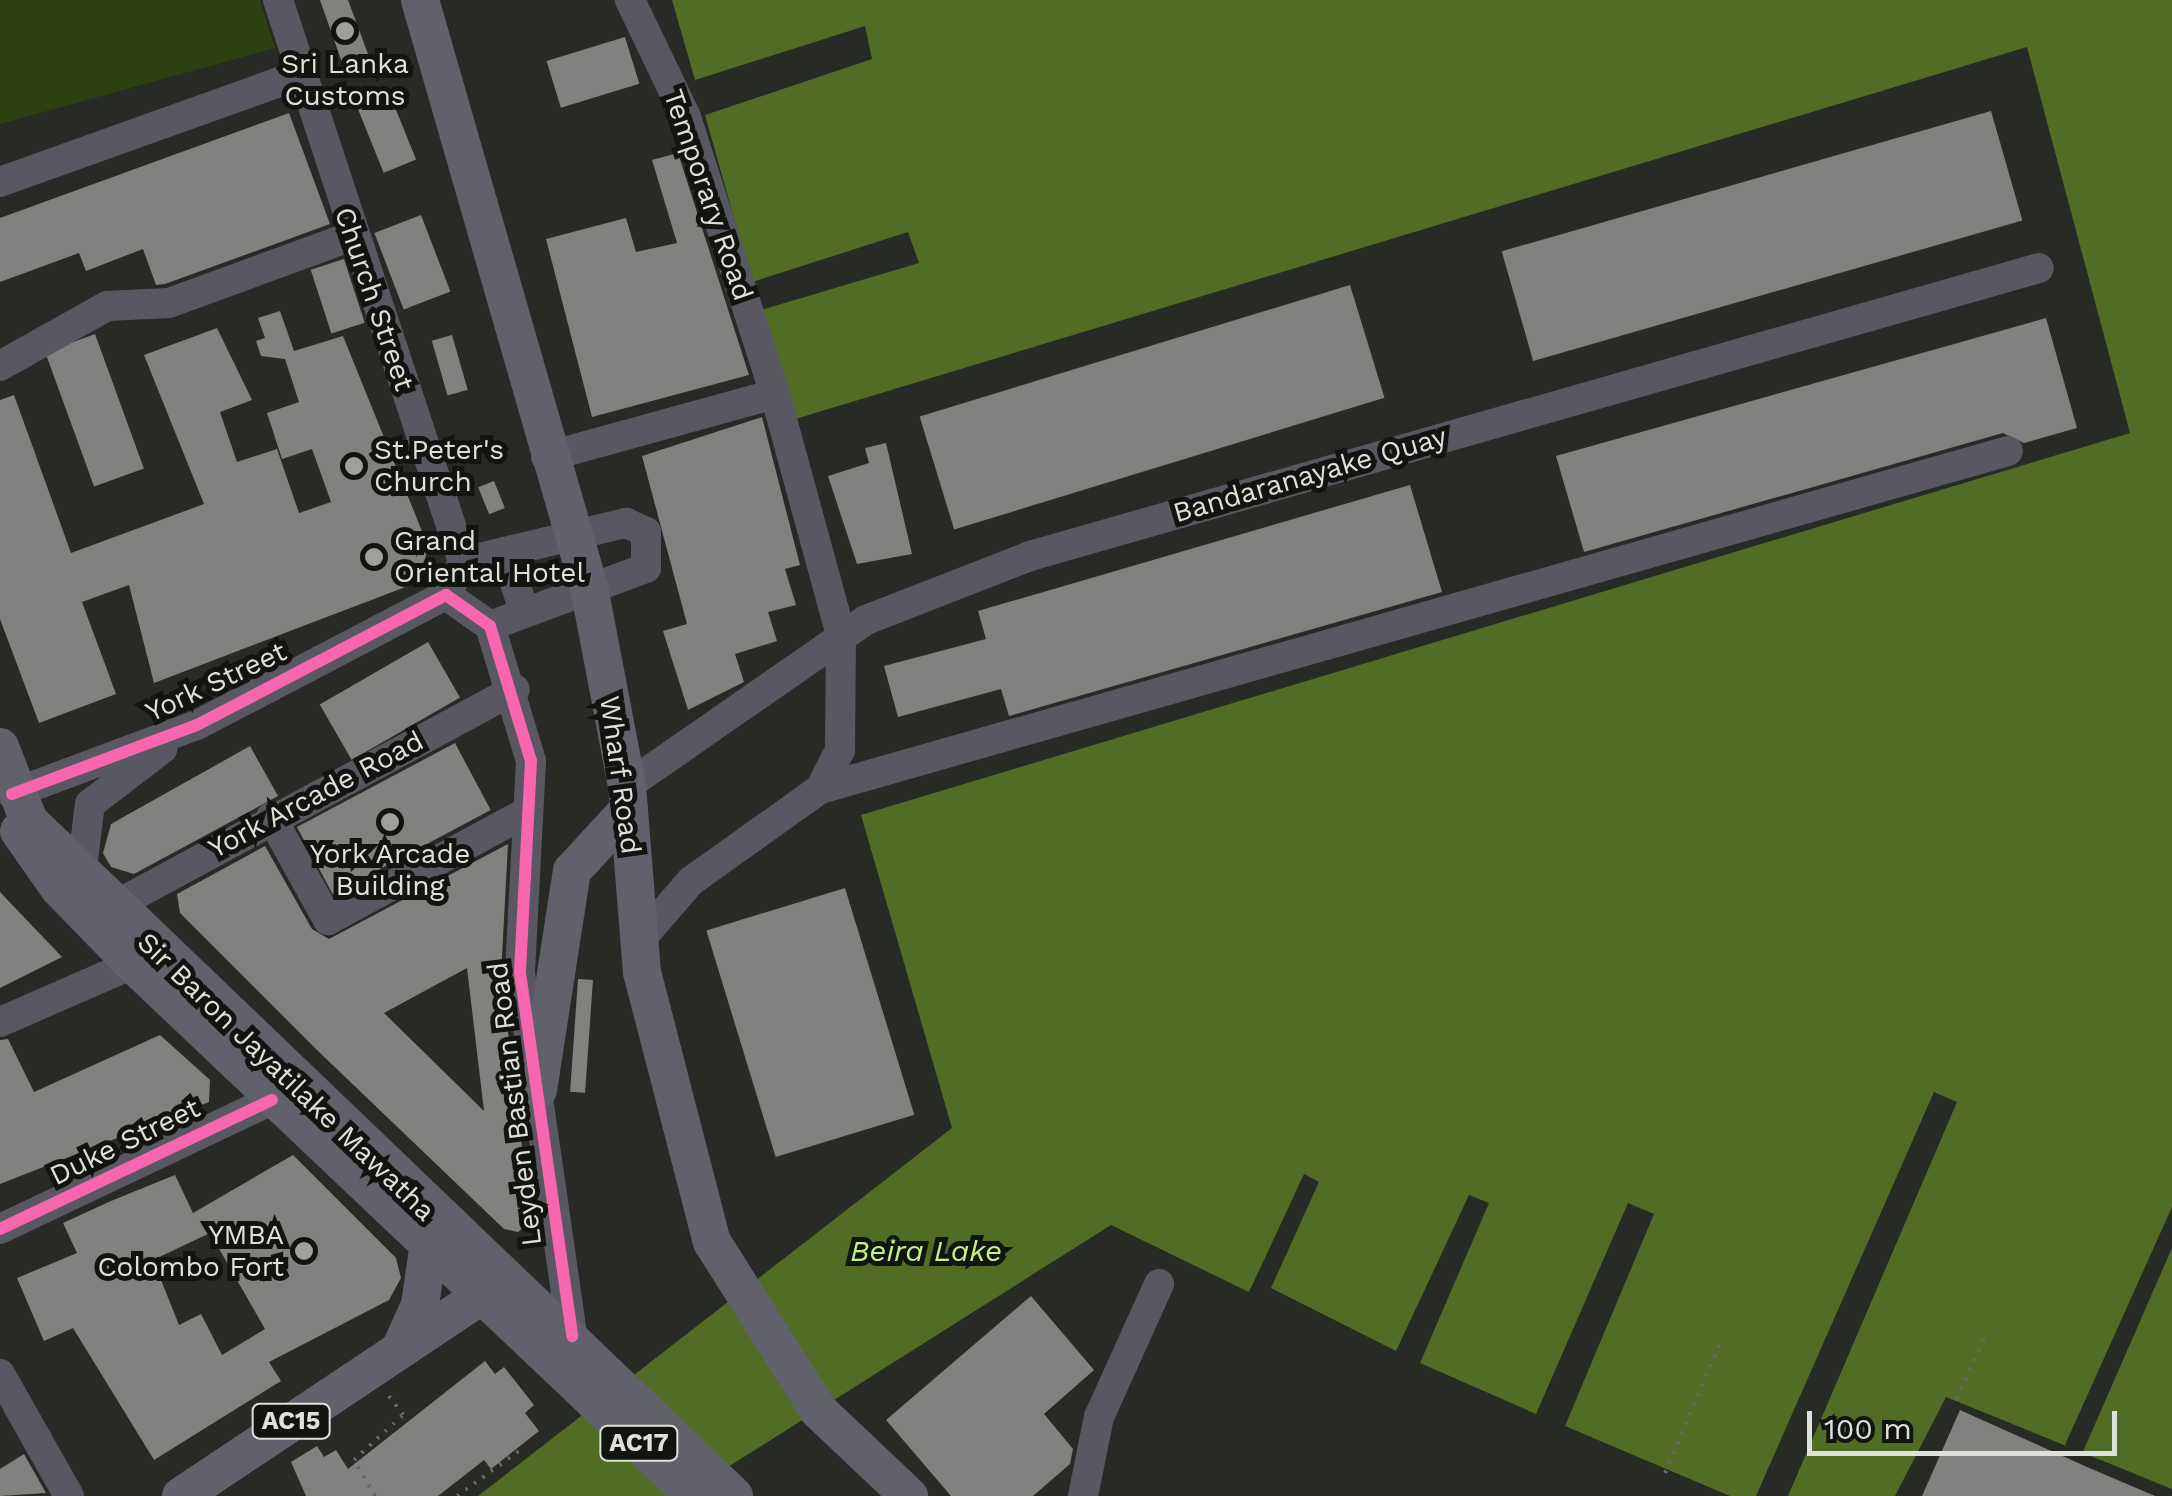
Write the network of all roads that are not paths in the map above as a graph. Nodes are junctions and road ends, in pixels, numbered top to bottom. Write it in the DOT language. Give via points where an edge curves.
graph roads {
  1 [pos="278,0"];
  2 [pos="420,0"];
  3 [pos="630,0"];
  4 [pos="302,74"];
  5 [pos="0,182"];
  6 [pos="352,236"];
  7 [pos="2039,268"];
  8 [pos="0,366"];
  9 [pos="775,394"];
  10 [pos="2008,451"];
  11 [pos="546,457"];
  12 [pos="571,535"];
  13 [pos="505,552"];
  14 [pos="463,562"];
  15 [pos="590,588"];
  16 [pos="446,595"];
  17 [pos="524,611"];
  18 [pos="490,626"];
  19 [pos="840,634"];
  20 [pos="515,690"];
  21 [pos="197,725"];
  22 [pos="0,747"];
  23 [pos="820,789"];
  24 [pos="6,797"];
  25 [pos="628,798"];
  26 [pos="527,812"];
  27 [pos="271,817"];
  28 [pos="0,857"];
  29 [pos="70,878"];
  30 [pos="118,904"];
  31 [pos="639,941"];
  32 [pos="133,964"];
  33 [pos="0,1022"];
  34 [pos="538,1090"];
  35 [pos="272,1100"];
  36 [pos="0,1229"];
  37 [pos="428,1250"];
  38 [pos="1159,1284"];
  39 [pos="497,1286"];
  40 [pos="518,1330"];
  41 [pos="572,1336"];
  42 [pos="385,1357"];
  43 [pos="0,1374"];
  44 [pos="596,1382"];
  45 [pos="715,1490"];
  46 [pos="69,1496"];
  47 [pos="181,1496"];
  48 [pos="909,1496"];
  49 [pos="1083,1496"];
  1 -- 4 [label="street, Church Street"];
  2 -- 11 [label="main road, Wharf Road"];
  3 -- 9 [label="street, Temporary Road" via="686,117"];
  4 -- 5 [label="street"];
  4 -- 6 [label="street, Church Street"];
  6 -- 8 [label="street" via="168,303 107,306"];
  6 -- 14 [label="street, Church Street"];
  7 -- 19 [label="street, Bandaranayake Quay" via="1030,556"];
  9 -- 11 [label="street"];
  9 -- 19 [label="street, Temporary Road"];
  10 -- 23 [label="street"];
  11 -- 12 [label="main road, Wharf Road"];
  12 -- 13 [label="street"];
  12 -- 15 [label="main road, Wharf Road"];
  12 -- 15 [label="street" via="626,523 646,532 646,568"];
  13 -- 14 [label="street"];
  13 -- 17 [label="street"];
  14 -- 16 [label="street"];
  15 -- 17 [label="street"];
  15 -- 25 [label="main road, Wharf Road"];
  16 -- 18 [label="street"];
  16 -- 21 [label="street, York Street"];
  17 -- 18 [label="street"];
  18 -- 20 [label="street, Leyden Bastian Road"];
  19 -- 23 [label="street, Temporary Road" via="840,750"];
  19 -- 25 [label="street, Bandaranayake Quay"];
  20 -- 26 [label="street, Leyden Bastian Road" via="531,761"];
  20 -- 27 [label="street, York Arcade Road"];
  21 -- 24 [label="street, York Street"];
  21 -- 29 [label="street, York Street" via="100,791 85,819"];
  22 -- 24 [label="main road, Sir Baron Jayatilake Mawatha"];
  23 -- 31 [label="street" via="690,881"];
  24 -- 29 [label="main road, Sir Baron Jayatilake Mawatha"];
  25 -- 31 [label="main road, Wharf Road"];
  25 -- 34 [label="main road" via="572,870"];
  26 -- 27 [label="street" via="328,920"];
  26 -- 34 [label="street, Leyden Bastian Road" via="520,973"];
  27 -- 30 [label="street, York Arcade Road"];
  28 -- 29 [label="main road"];
  29 -- 30 [label="main road, Sir Baron Jayatilake Mawatha"];
  29 -- 32 [label="main road, Sir Baron Jayatilake Mawatha"];
  30 -- 39 [label="main road, Sir Baron Jayatilake Mawatha" via="435,1213"];
  31 -- 48 [label="main road, Wharf Road" via="676,1129 712,1242 819,1411"];
  32 -- 33 [label="street"];
  32 -- 35 [label="main road, Sir Baron Jayatilake Mawatha"];
  34 -- 41 [label="street, Leyden Bastian Road"];
  35 -- 36 [label="street, Duke Street"];
  35 -- 37 [label="main road, Sir Baron Jayatilake Mawatha"];
  37 -- 39 [label="main road, Sir Baron Jayatilake Mawatha"];
  37 -- 42 [label="main road" via="420,1304"];
  38 -- 49 [label="street" via="1099,1418"];
  39 -- 40 [label="main road, AC17"];
  39 -- 41 [label="main road, AC17"];
  39 -- 42 [label="main road, AC15"];
  40 -- 42 [label="main road"];
  40 -- 44 [label="main road, AC17"];
  41 -- 44 [label="main road, AC17"];
  42 -- 47 [label="main road, AC15"];
  43 -- 46 [label="street"];
  44 -- 45 [label="main road, AC17"];
}
